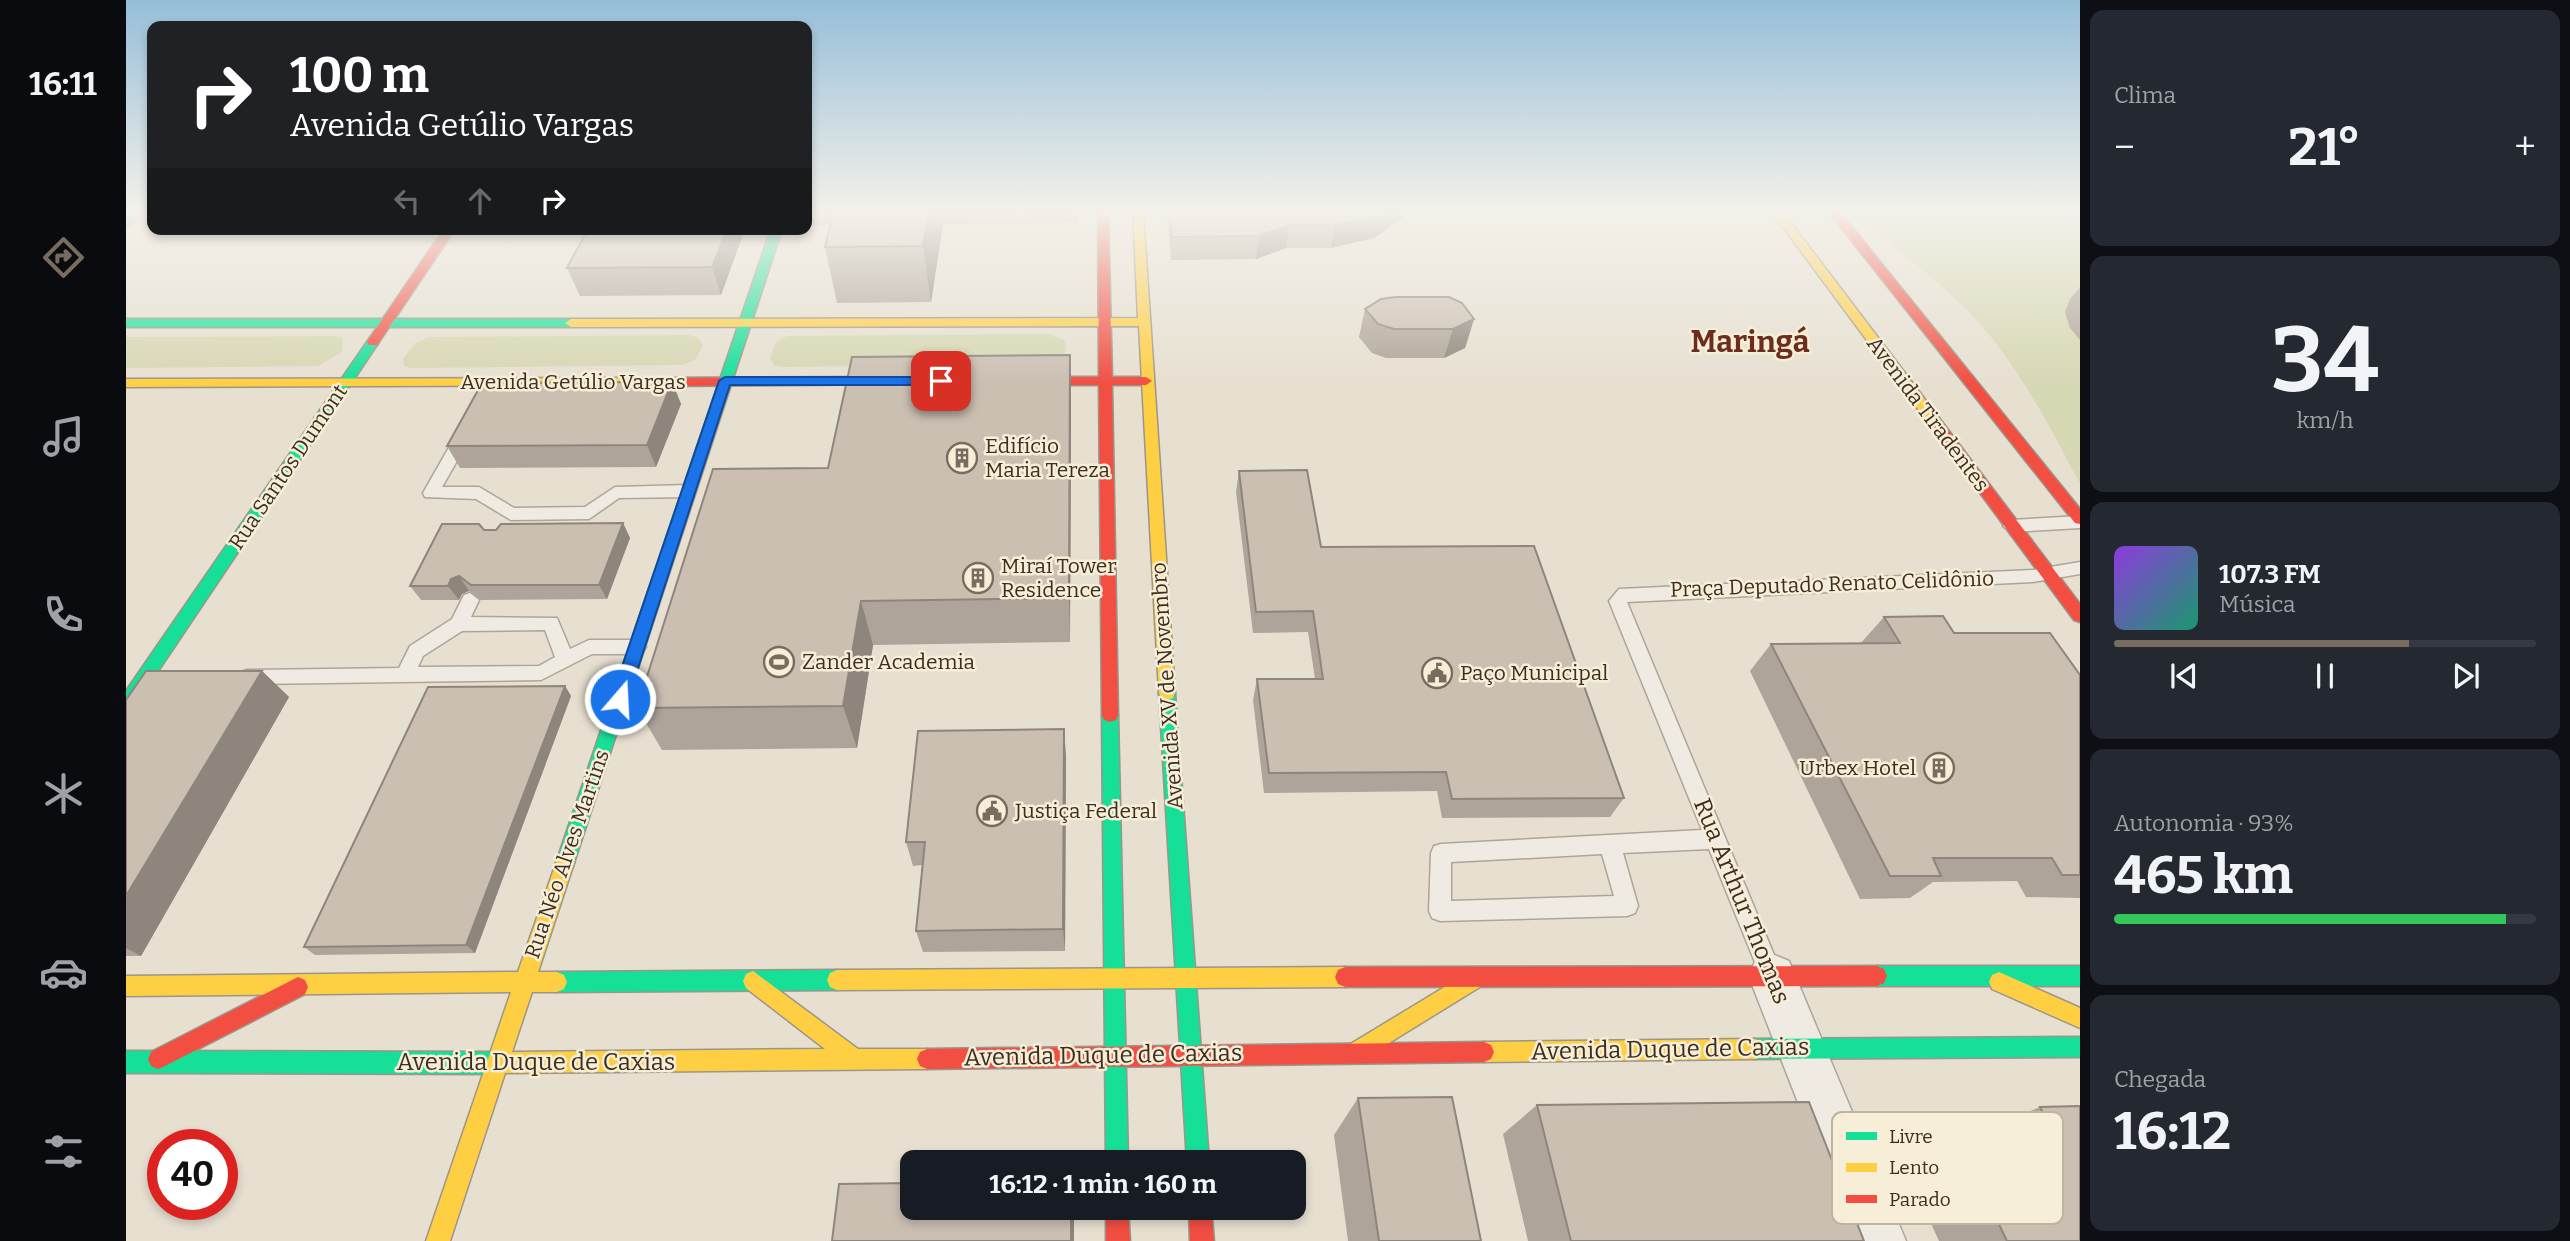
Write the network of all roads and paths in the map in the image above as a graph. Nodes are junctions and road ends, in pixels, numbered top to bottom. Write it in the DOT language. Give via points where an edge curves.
graph roads {
  1 [pos="422,269"];
  2 [pos="763,269"];
  3 [pos="1104,269"];
  4 [pos="1141,269"];
  5 [pos="1819,269"];
  6 [pos="1879,269"];
  7 [pos="1143,321"];
  8 [pos="745,322"];
  9 [pos="1105,322"];
  10 [pos="126,323"];
  11 [pos="385,323"];
  12 [pos="725,381"];
  13 [pos="914,381"];
  14 [pos="995,381"];
  15 [pos="1107,381"];
  16 [pos="1146,381"];
  17 [pos="126,383"];
  18 [pos="345,383"];
  19 [pos="474,415"];
  20 [pos="688,491"];
  21 [pos="2080,521"];
  22 [pos="2011,526"];
  23 [pos="2080,568"];
  24 [pos="2049,574"];
  25 [pos="470,600"];
  26 [pos="1618,601"];
  27 [pos="2080,616"];
  28 [pos="459,624"];
  29 [pos="637,647"];
  30 [pos="565,660"];
  31 [pos="404,675"];
  32 [pos="226,677"];
  33 [pos="126,705"];
  34 [pos="1717,839"];
  35 [pos="1610,844"];
  36 [pos="2080,976"];
  37 [pos="1115,977"];
  38 [pos="1187,977"];
  39 [pos="1772,977"];
  40 [pos="1987,977"];
  41 [pos="1476,978"];
  42 [pos="753,981"];
  43 [pos="523,983"];
  44 [pos="303,985"];
  45 [pos="126,986"];
  46 [pos="2080,1018"];
  47 [pos="1800,1047"];
  48 [pos="2080,1047"];
  49 [pos="1356,1052"];
  50 [pos="1192,1054"];
  51 [pos="1116,1055"];
  52 [pos="854,1059"];
  53 [pos="126,1062"];
  54 [pos="153,1062"];
  55 [pos="497,1063"];
  56 [pos="1832,1125"];
  57 [pos="1117,1150"];
  58 [pos="1197,1150"];
  59 [pos="1117,1220"];
  60 [pos="1201,1220"];
  61 [pos="1873,1224"];
  62 [pos="438,1241"];
  63 [pos="1118,1241"];
  64 [pos="1202,1241"];
  65 [pos="1880,1241"];
  1 -- 11 [label="main road, Rua Santos Dumont"];
  2 -- 8 [label="main road, Rua Néo Alves Martins"];
  3 -- 9 [label="main road"];
  4 -- 7 [label="main road, Avenida XV de Novembro"];
  5 -- 22 [label="main road, Avenida Tiradentes"];
  6 -- 21 [label="main road"];
  7 -- 9 [label="main road"];
  7 -- 16 [label="main road, Avenida XV de Novembro"];
  8 -- 9 [label="main road"];
  8 -- 11 [label="main road"];
  8 -- 12 [label="main road, Rua Néo Alves Martins"];
  9 -- 15 [label="main road"];
  10 -- 11 [label="main road"];
  11 -- 18 [label="main road, Rua Santos Dumont"];
  12 -- 13 [label="main road, Avenida Getúlio Vargas"];
  12 -- 18 [label="main road, Avenida Getúlio Vargas"];
  12 -- 20 [label="main road, Rua Néo Alves Martins"];
  14 -- 15 [label="main road"];
  15 -- 16 [label="main road"];
  15 -- 37 [label="main road"];
  16 -- 38 [label="main road, Avenida XV de Novembro"];
  17 -- 18 [label="main road, Avenida Getúlio Vargas"];
  18 -- 33 [label="main road, Rua Santos Dumont"];
  19 -- 20 [label="lane" via="431,493 479,493 508,520 589,513 614,493"];
  20 -- 29 [label="main road, Rua Néo Alves Martins"];
  21 -- 22 [label="lane"];
  22 -- 24 [label="main road, Avenida Tiradentes"];
  23 -- 24 [label="lane, Praça Deputado Renato Celidônio"];
  24 -- 26 [label="lane, Praça Deputado Renato Celidônio" via="1656,592 1625,594"];
  24 -- 27 [label="main road, Avenida Tiradentes"];
  25 -- 28 [label="lane"];
  26 -- 34 [label="lane, Rua Arthur Thomas"];
  28 -- 30 [label="lane" via="551,623"];
  28 -- 31 [label="lane" via="416,651"];
  29 -- 30 [label="lane" via="589,648"];
  29 -- 43 [label="main road, Rua Néo Alves Martins"];
  30 -- 31 [label="lane" via="541,673"];
  31 -- 32 [label="lane"];
  34 -- 35 [label="lane"];
  34 -- 39 [label="lane, Rua Arthur Thomas"];
  35 -- 35 [label="lane" via="1441,853 1440,911 1628,906"];
  36 -- 40 [label="main road"];
  37 -- 38 [label="main road"];
  37 -- 42 [label="main road"];
  37 -- 51 [label="main road"];
  38 -- 41 [label="main road"];
  38 -- 50 [label="main road, Avenida XV de Novembro"];
  39 -- 40 [label="main road"];
  39 -- 41 [label="main road"];
  39 -- 47 [label="street, Rua Arthur Thomas"];
  40 -- 46 [label="main road"];
  41 -- 49 [label="main road"];
  42 -- 43 [label="main road"];
  42 -- 52 [label="main road"];
  43 -- 44 [label="main road"];
  43 -- 55 [label="main road, Rua Néo Alves Martins"];
  44 -- 45 [label="main road"];
  44 -- 54 [label="main road"];
  47 -- 48 [label="main road, Avenida Duque de Caxias"];
  47 -- 49 [label="main road, Avenida Duque de Caxias"];
  47 -- 56 [label="street, Rua Arthur Thomas"];
  49 -- 50 [label="main road, Avenida Duque de Caxias"];
  50 -- 51 [label="main road, Avenida Duque de Caxias"];
  50 -- 58 [label="main road, Avenida XV de Novembro"];
  51 -- 52 [label="main road, Avenida Duque de Caxias"];
  51 -- 57 [label="main road"];
  52 -- 55 [label="main road, Avenida Duque de Caxias"];
  53 -- 54 [label="main road, Avenida Duque de Caxias"];
  54 -- 55 [label="main road, Avenida Duque de Caxias"];
  55 -- 62 [label="main road, Rua Néo Alves Martins"];
  59 -- 63 [label="main road"];
  60 -- 64 [label="main road"];
  61 -- 65 [label="street, Rua Arthur Thomas"];
}
